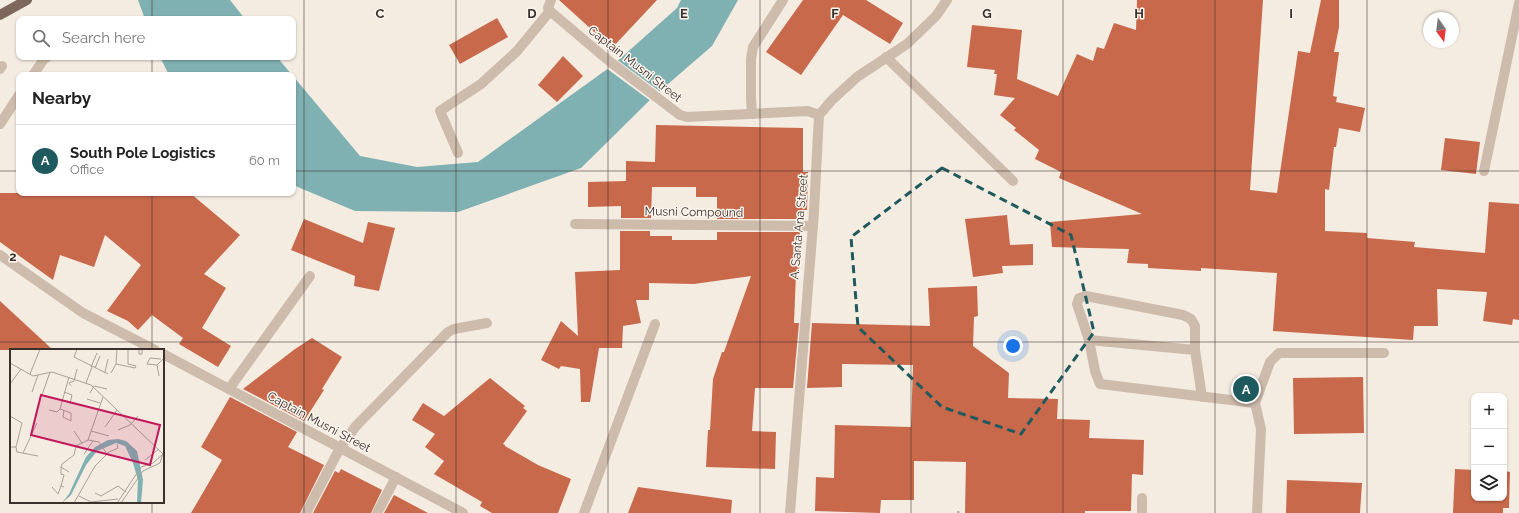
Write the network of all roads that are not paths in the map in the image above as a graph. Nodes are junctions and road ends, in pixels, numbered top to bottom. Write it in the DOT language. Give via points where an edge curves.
graph roads {
  1 [pos="27,0"];
  2 [pos="551,0"];
  3 [pos="783,0"];
  4 [pos="947,0"];
  5 [pos="1519,3"];
  6 [pos="550,11"];
  7 [pos="0,15"];
  8 [pos="886,57"];
  9 [pos="44,60"];
  10 [pos="35,72"];
  11 [pos="16,100"];
  12 [pos="752,114"];
  13 [pos="819,115"];
  14 [pos="0,124"];
  15 [pos="458,153"];
  16 [pos="1484,172"];
  17 [pos="1013,181"];
  18 [pos="575,224"];
  19 [pos="813,226"];
  20 [pos="0,255"];
  21 [pos="310,276"];
  22 [pos="487,323"];
  23 [pos="655,324"];
  24 [pos="1089,340"];
  25 [pos="153,349"];
  26 [pos="1196,350"];
  27 [pos="1384,353"];
  28 [pos="164,355"];
  29 [pos="230,389"];
  30 [pos="1202,397"];
  31 [pos="1255,404"];
  32 [pos="340,448"];
  33 [pos="396,477"];
  34 [pos="1142,498"];
  35 [pos="306,513"];
  36 [pos="377,513"];
  37 [pos="463,513"];
  38 [pos="584,513"];
  39 [pos="790,513"];
  40 [pos="1142,513"];
  41 [pos="1257,513"];
  1 -- 7 [label="main road"];
  2 -- 6 [label="street" via="548,8"];
  3 -- 12 [label="street" via="754,46 751,59"];
  4 -- 8 [label="street" via="936,16 907,44"];
  5 -- 16 [label="street"];
  6 -- 12 [label="street, Captain Musni Street" via="609,61 680,115 687,117"];
  6 -- 15 [label="street" via="518,51 481,84 440,111"];
  8 -- 13 [label="street" via="857,77"];
  8 -- 17 [label="street"];
  9 -- 10 [label="street"];
  11 -- 14 [label="street"];
  12 -- 13 [label="street, Captain Musni Street" via="808,111"];
  13 -- 19 [label="street, A. Santa Ana Street"];
  18 -- 19 [label="street, Musni Compound"];
  19 -- 39 [label="street, A. Santa Ana Street"];
  20 -- 25 [label="street" via="83,313"];
  21 -- 29 [label="street"];
  22 -- 32 [label="street" via="448,332 356,426"];
  23 -- 38 [label="street"];
  24 -- 26 [label="street"];
  24 -- 26 [label="street" via="1076,304 1079,298 1086,296 1183,315 1191,319 1194,326"];
  24 -- 30 [label="street" via="1100,384"];
  26 -- 30 [label="street"];
  27 -- 31 [label="street" via="1279,353 1270,362"];
  28 -- 29 [label="street, Captain Musni Street"];
  29 -- 32 [label="street, Captain Musni Street"];
  30 -- 31 [label="street"];
  31 -- 41 [label="street" via="1261,429"];
  32 -- 33 [label="street, Captain Musni Street"];
  32 -- 35 [label="street"];
  33 -- 36 [label="street"];
  33 -- 37 [label="street, Captain Musni Street"];
  34 -- 40 [label="street"];
}
